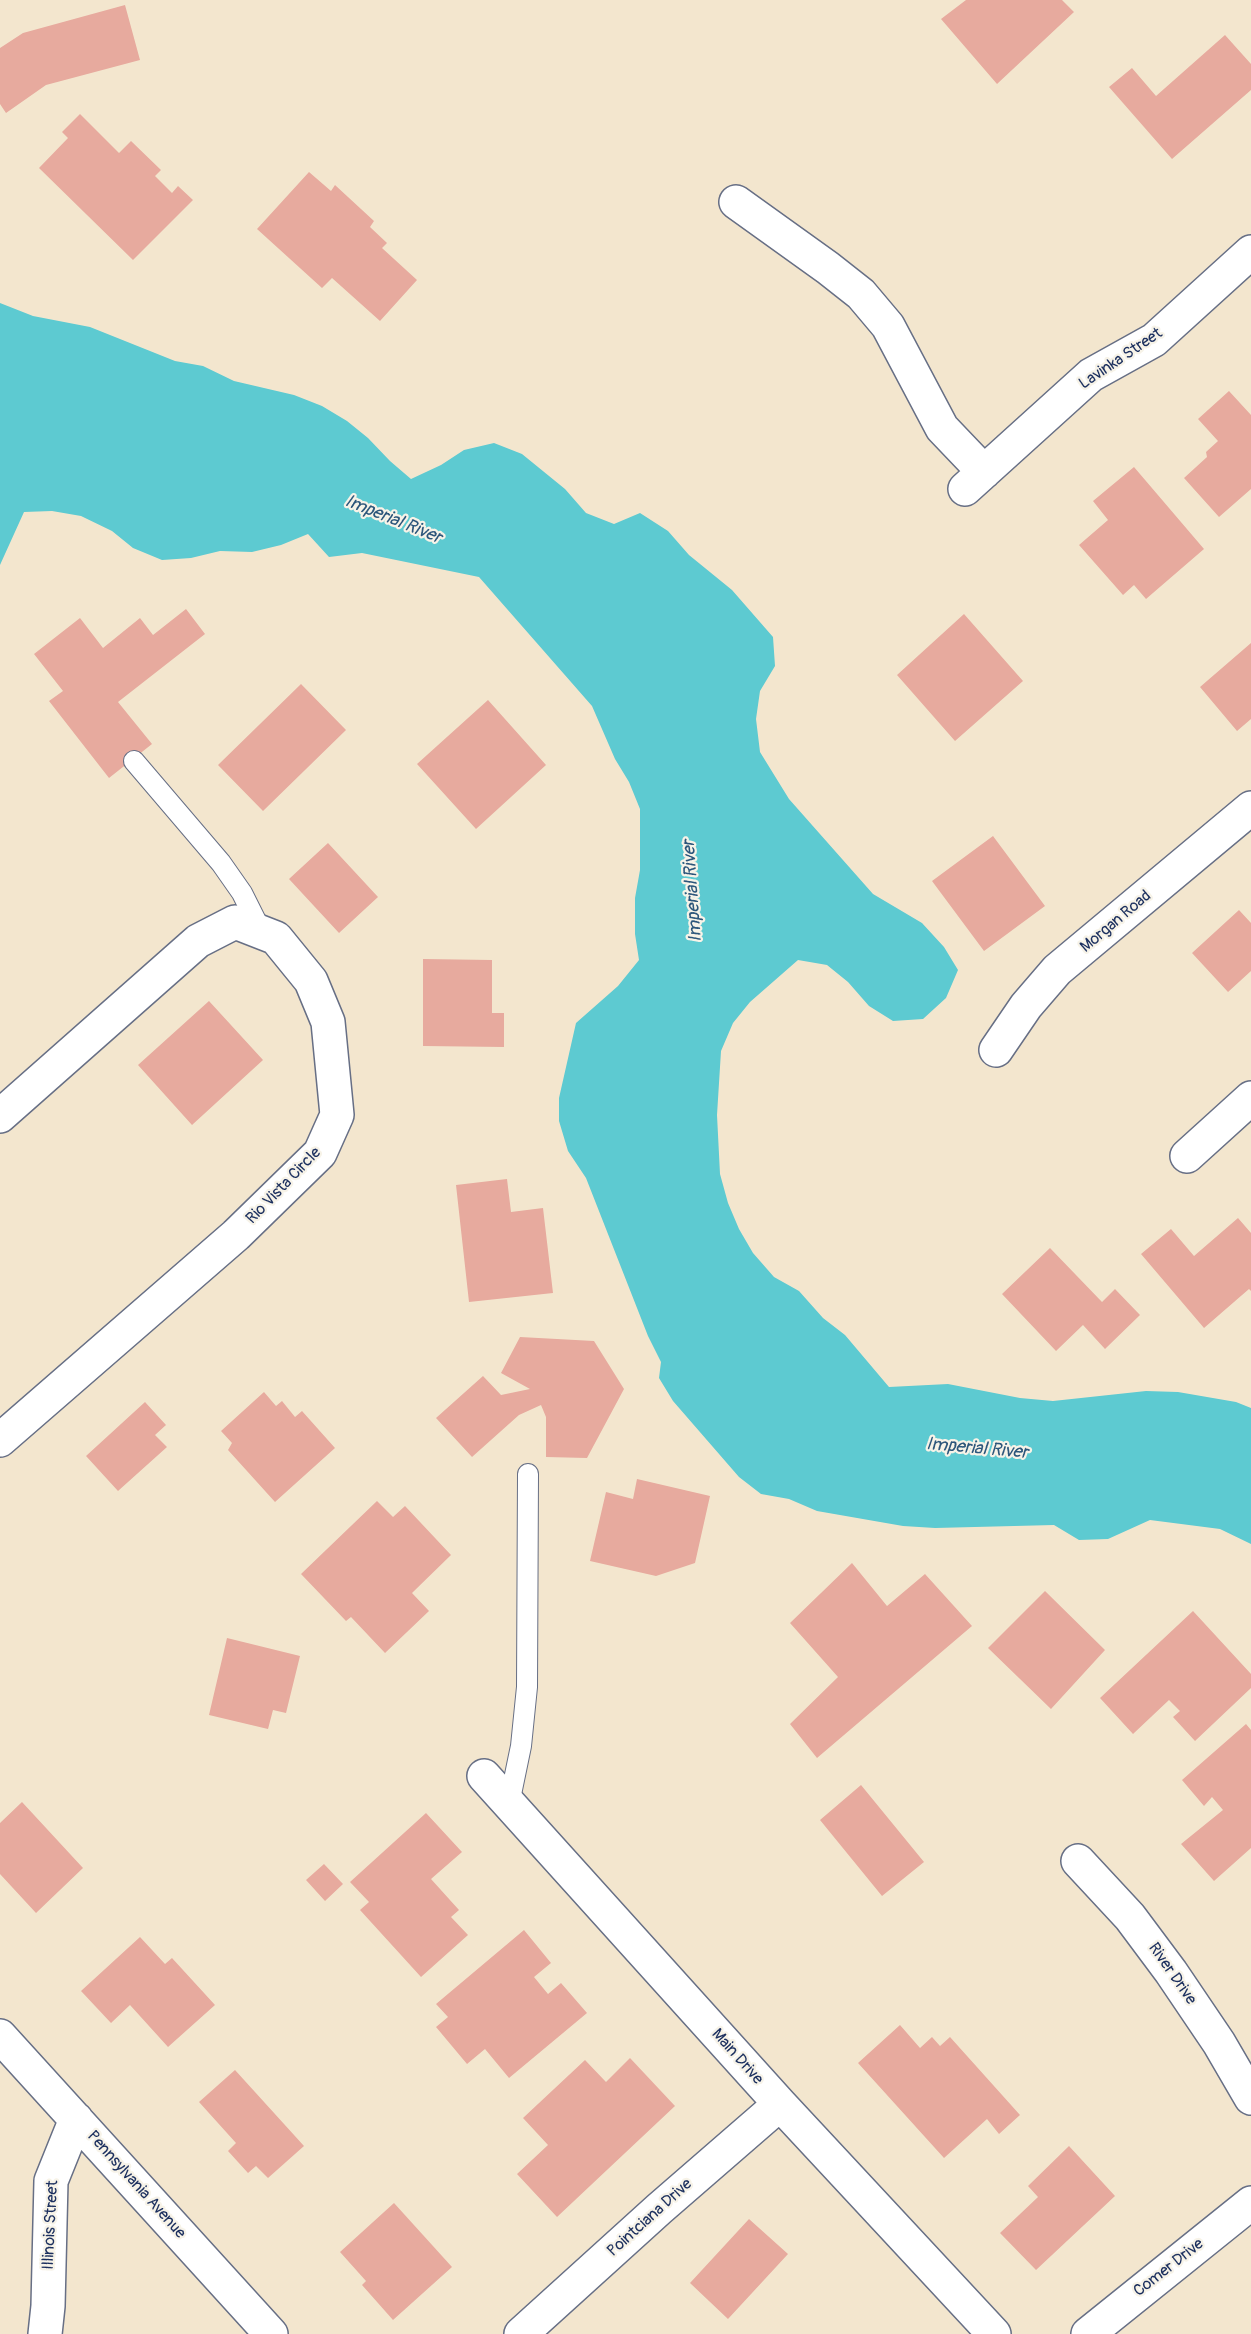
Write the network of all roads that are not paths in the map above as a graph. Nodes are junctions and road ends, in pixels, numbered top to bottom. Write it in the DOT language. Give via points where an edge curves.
graph roads {
  1 [pos="736,202"];
  2 [pos="1251,252"];
  3 [pos="134,761"];
  4 [pos="1251,808"];
  5 [pos="262,933"];
  6 [pos="996,1050"];
  7 [pos="1251,1098"];
  8 [pos="0,1116"];
  9 [pos="1188,1156"];
  10 [pos="0,1440"];
  11 [pos="528,1474"];
  12 [pos="484,1776"];
  13 [pos="509,1804"];
  14 [pos="1078,1861"];
  15 [pos="0,2036"];
  16 [pos="1251,2098"];
  17 [pos="780,2104"];
  18 [pos="76,2119"];
  19 [pos="1251,2203"];
  20 [pos="45,2334"];
  21 [pos="272,2334"];
  22 [pos="521,2334"];
  23 [pos="994,2334"];
  24 [pos="1088,2334"];
  1 -- 2 [label="street, Lavinka Street" via="861,294 888,326 974,481 1091,375 1154,340"];
  3 -- 5 [label="lane" via="220,863 242,893"];
  4 -- 6 [label="street, Morgan Road" via="1057,970"];
  5 -- 8 [label="street, Rio Vista Circle" via="235,922 198,941"];
  5 -- 10 [label="street, Rio Vista Circle" via="276,938 311,981 328,1022 337,1115 320,1153 236,1235"];
  7 -- 9 [label="street"];
  11 -- 13 [label="lane" via="527,1687 521,1746"];
  12 -- 13 [label="street, Main Drive"];
  13 -- 17 [label="street, Main Drive"];
  14 -- 16 [label="street, River Drive" via="1130,1917 1171,1972"];
  15 -- 18 [label="street, Pennsylvania Avenue"];
  17 -- 22 [label="street, Pointciana Drive"];
  17 -- 23 [label="street, Main Drive"];
  18 -- 20 [label="street, Illinois Street" via="51,2181"];
  18 -- 21 [label="street, Pennsylvania Avenue"];
  19 -- 24 [label="street, Comer Drive"];
}
